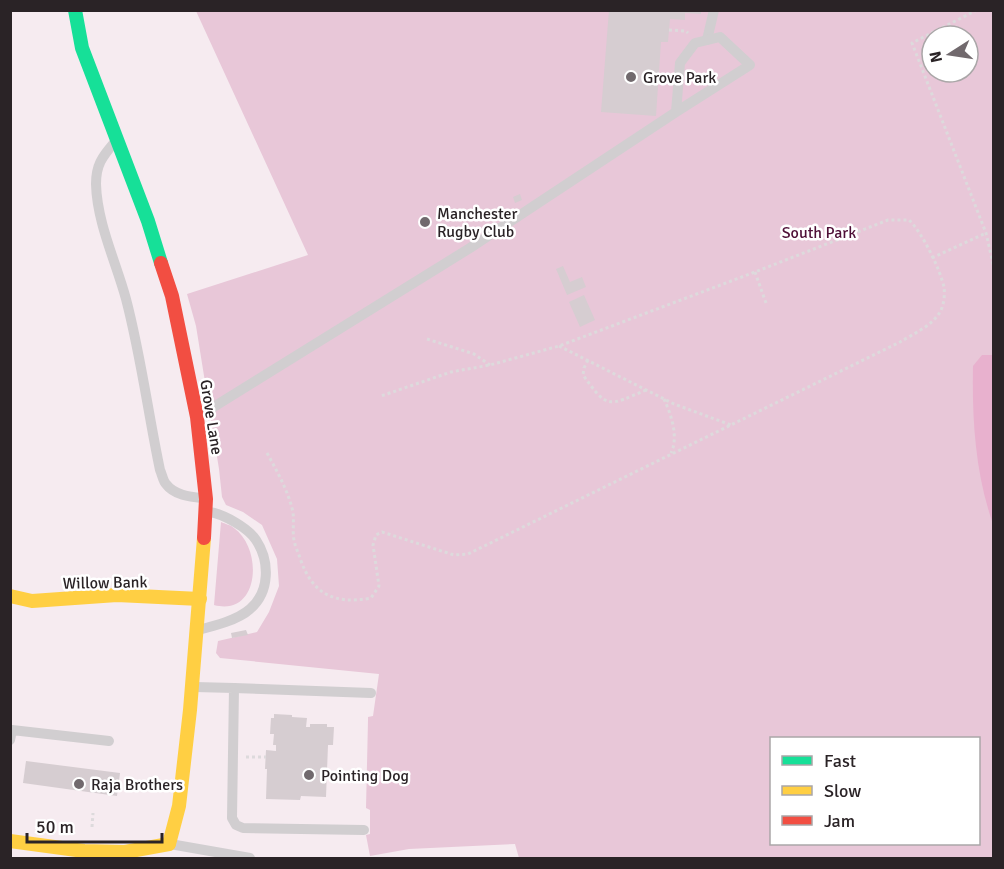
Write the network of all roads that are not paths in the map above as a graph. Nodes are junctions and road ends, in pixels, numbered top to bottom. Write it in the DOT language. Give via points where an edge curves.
graph roads {
  1 [pos="75,10"];
  2 [pos="714,10"];
  3 [pos="707,40"];
  4 [pos="676,112"];
  5 [pos="117,139"];
  6 [pos="197,417"];
  7 [pos="206,505"];
  8 [pos="10,596"];
  9 [pos="200,599"];
  10 [pos="197,631"];
  11 [pos="192,687"];
  12 [pos="234,688"];
  13 [pos="371,693"];
  14 [pos="10,740"];
  15 [pos="109,741"];
  16 [pos="364,830"];
  17 [pos="10,841"];
  18 [pos="170,844"];
  19 [pos="175,858"];
  20 [pos="250,858"];
  1 -- 5 [label="main road, Grove Lane" via="82,48"];
  2 -- 3 [label="lane"];
  3 -- 4 [label="lane" via="695,44 680,63"];
  3 -- 4 [label="lane" via="720,36 750,65"];
  4 -- 6 [label="lane" via="470,248"];
  5 -- 6 [label="main road, Grove Lane" via="172,296"];
  5 -- 7 [label="lane" via="97,167 96,185 100,215 138,349 160,470 165,484 175,492"];
  6 -- 7 [label="main road, Grove Lane"];
  7 -- 9 [label="main road, Grove Lane"];
  7 -- 10 [label="lane" via="240,525 256,540 265,560 266,582 261,598 250,610"];
  8 -- 9 [label="main road, Willow Bank" via="32,601 117,595"];
  9 -- 10 [label="main road, Grove Lane"];
  10 -- 11 [label="main road, Grove Lane"];
  11 -- 12 [label="lane"];
  11 -- 18 [label="main road, Grove Lane" via="179,806"];
  12 -- 13 [label="lane"];
  12 -- 16 [label="lane" via="232,818 236,825"];
  14 -- 15 [label="lane" via="12,730"];
  17 -- 18 [label="main road" via="125,852"];
  18 -- 19 [label="main road"];
  18 -- 20 [label="lane"];
}
